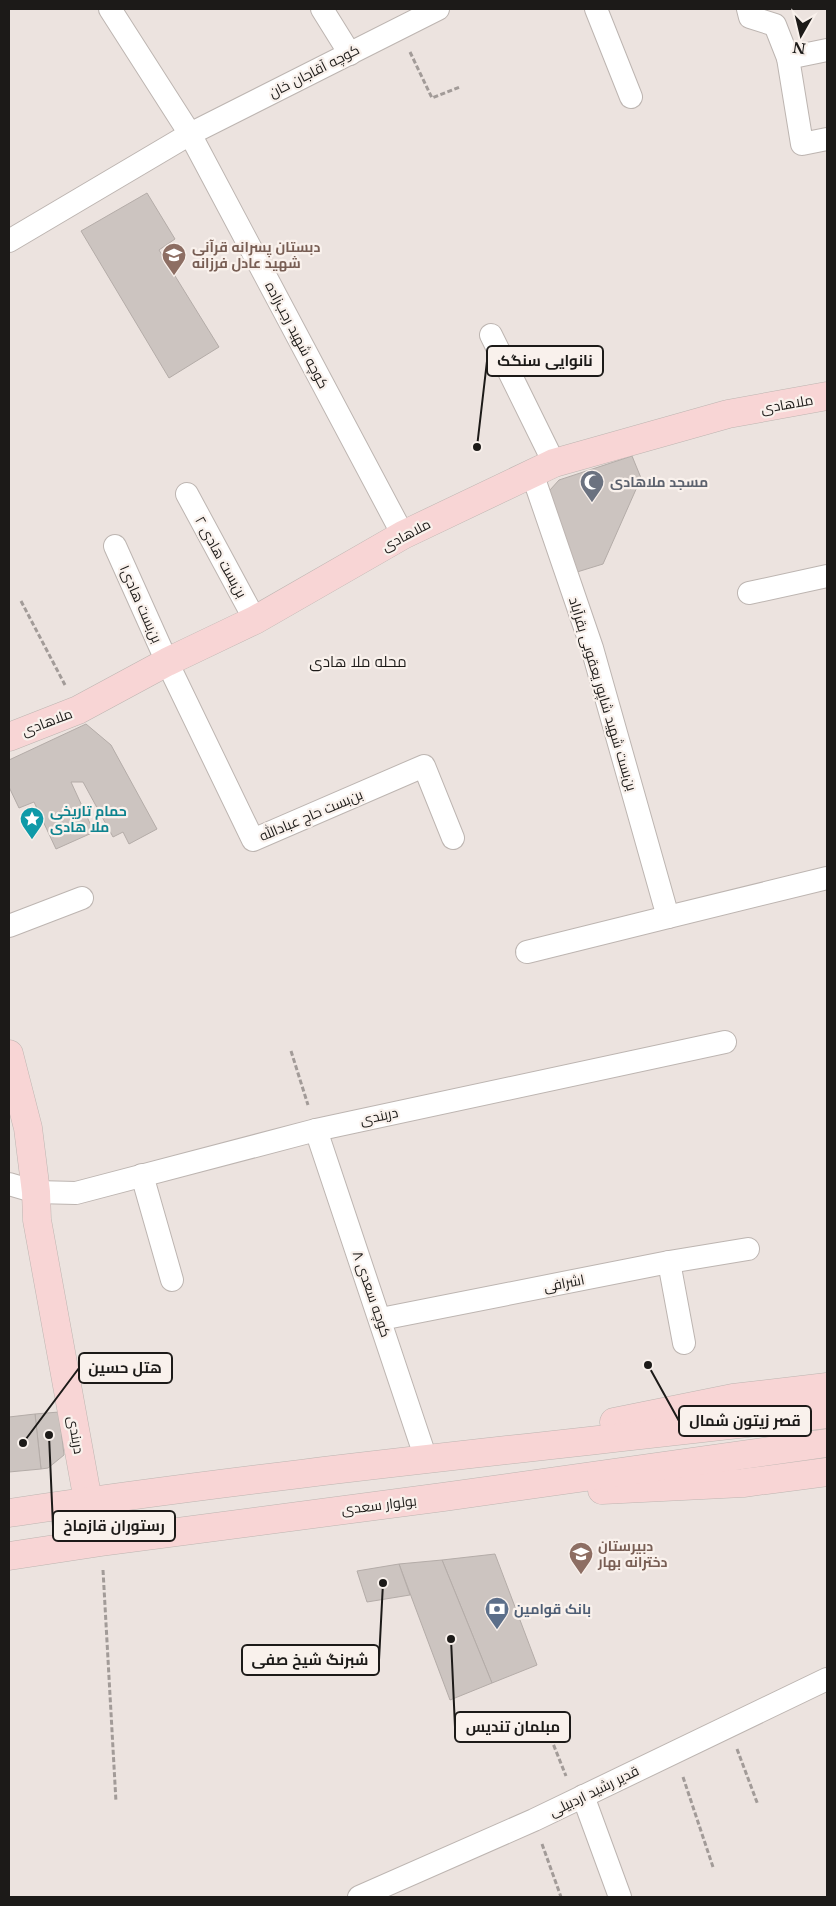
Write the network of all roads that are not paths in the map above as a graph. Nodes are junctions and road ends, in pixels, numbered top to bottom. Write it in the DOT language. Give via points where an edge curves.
graph roads {
  1 [pos="110,9"];
  2 [pos="322,9"];
  3 [pos="437,9"];
  4 [pos="596,9"];
  5 [pos="748,9"];
  6 [pos="827,50"];
  7 [pos="350,54"];
  8 [pos="788,58"];
  9 [pos="631,97"];
  10 [pos="190,134"];
  11 [pos="827,138"];
  12 [pos="9,240"];
  13 [pos="491,335"];
  14 [pos="827,396"];
  15 [pos="543,468"];
  16 [pos="187,494"];
  17 [pos="403,535"];
  18 [pos="116,546"];
  19 [pos="827,576"];
  20 [pos="749,593"];
  21 [pos="255,620"];
  22 [pos="167,662"];
  23 [pos="9,737"];
  24 [pos="453,838"];
  25 [pos="827,878"];
  26 [pos="82,898"];
  27 [pos="668,917"];
  28 [pos="9,926"];
  29 [pos="527,952"];
  30 [pos="725,1042"];
  31 [pos="9,1054"];
  32 [pos="316,1130"];
  33 [pos="142,1175"];
  34 [pos="9,1184"];
  35 [pos="36,1192"];
  36 [pos="748,1249"];
  37 [pos="668,1262"];
  38 [pos="172,1280"];
  39 [pos="380,1319"];
  40 [pos="684,1343"];
  41 [pos="827,1387"];
  42 [pos="827,1414"];
  43 [pos="827,1442"];
  44 [pos="434,1458"];
  45 [pos="827,1472"];
  46 [pos="443,1497"];
  47 [pos="88,1501"];
  48 [pos="9,1513"];
  49 [pos="9,1556"];
  50 [pos="827,1680"];
  51 [pos="579,1798"];
  52 [pos="359,1897"];
  53 [pos="620,1897"];
  1 -- 10 [label="street, کوچه شهید رجب‌زاده"];
  2 -- 7 [label="street"];
  3 -- 7 [label="street, کوچه آقاجان خان"];
  4 -- 9 [label="street"];
  5 -- 8 [label="street" via="750,16 774,25"];
  6 -- 8 [label="street"];
  7 -- 10 [label="street, کوچه آقاجان خان"];
  8 -- 11 [label="street" via="802,144"];
  10 -- 12 [label="street, کوچه آقاجان خان"];
  10 -- 17 [label="street, کوچه شهید رجب‌زاده"];
  13 -- 15 [label="street, بن‌بست شهید شاپور یعقوبی بقرآباد"];
  14 -- 15 [label="main road, ملاهادی" via="728,414"];
  15 -- 17 [label="main road, ملاهادی"];
  15 -- 27 [label="street, بن‌بست شهید شاپور یعقوبی بقرآباد"];
  16 -- 21 [label="street, بن‌بست هادی ۲"];
  17 -- 21 [label="main road, ملاهادی"];
  18 -- 22 [label="street, بن‌بست هادی۱"];
  19 -- 20 [label="street"];
  21 -- 22 [label="main road, ملاهادی"];
  22 -- 23 [label="main road, ملاهادی" via="78,710"];
  22 -- 24 [label="street, بن‌بست حاج عبادالله" via="252,840 424,766"];
  25 -- 27 [label="street"];
  26 -- 28 [label="street"];
  27 -- 29 [label="street"];
  30 -- 32 [label="street, دربندی"];
  31 -- 35 [label="main road, دربندی" via="28,1128"];
  32 -- 33 [label="street, دربندی"];
  32 -- 39 [label="street, کوچه سعدی ۸"];
  33 -- 35 [label="street, دربندی" via="76,1193"];
  33 -- 38 [label="street"];
  34 -- 35 [label="street, دربندی"];
  35 -- 47 [label="main road, دربندی" via="37,1220"];
  36 -- 37 [label="street, اشرافی"];
  37 -- 39 [label="street, اشرافی"];
  37 -- 40 [label="street"];
  39 -- 44 [label="street, کوچه سعدی ۸"];
  41 -- 44 [label="main road" via="733,1398"];
  42 -- 44 [label="main road"];
  43 -- 46 [label="main road, بولوار سعدی"];
  44 -- 47 [label="main road"];
  45 -- 46 [label="main road" via="743,1483"];
  46 -- 49 [label="main road, بولوار سعدی"];
  47 -- 48 [label="main road"];
  50 -- 51 [label="street, قدیر رشید اردبیلی"];
  51 -- 52 [label="street, قدیر رشید اردبیلی"];
  51 -- 53 [label="street"];
}
